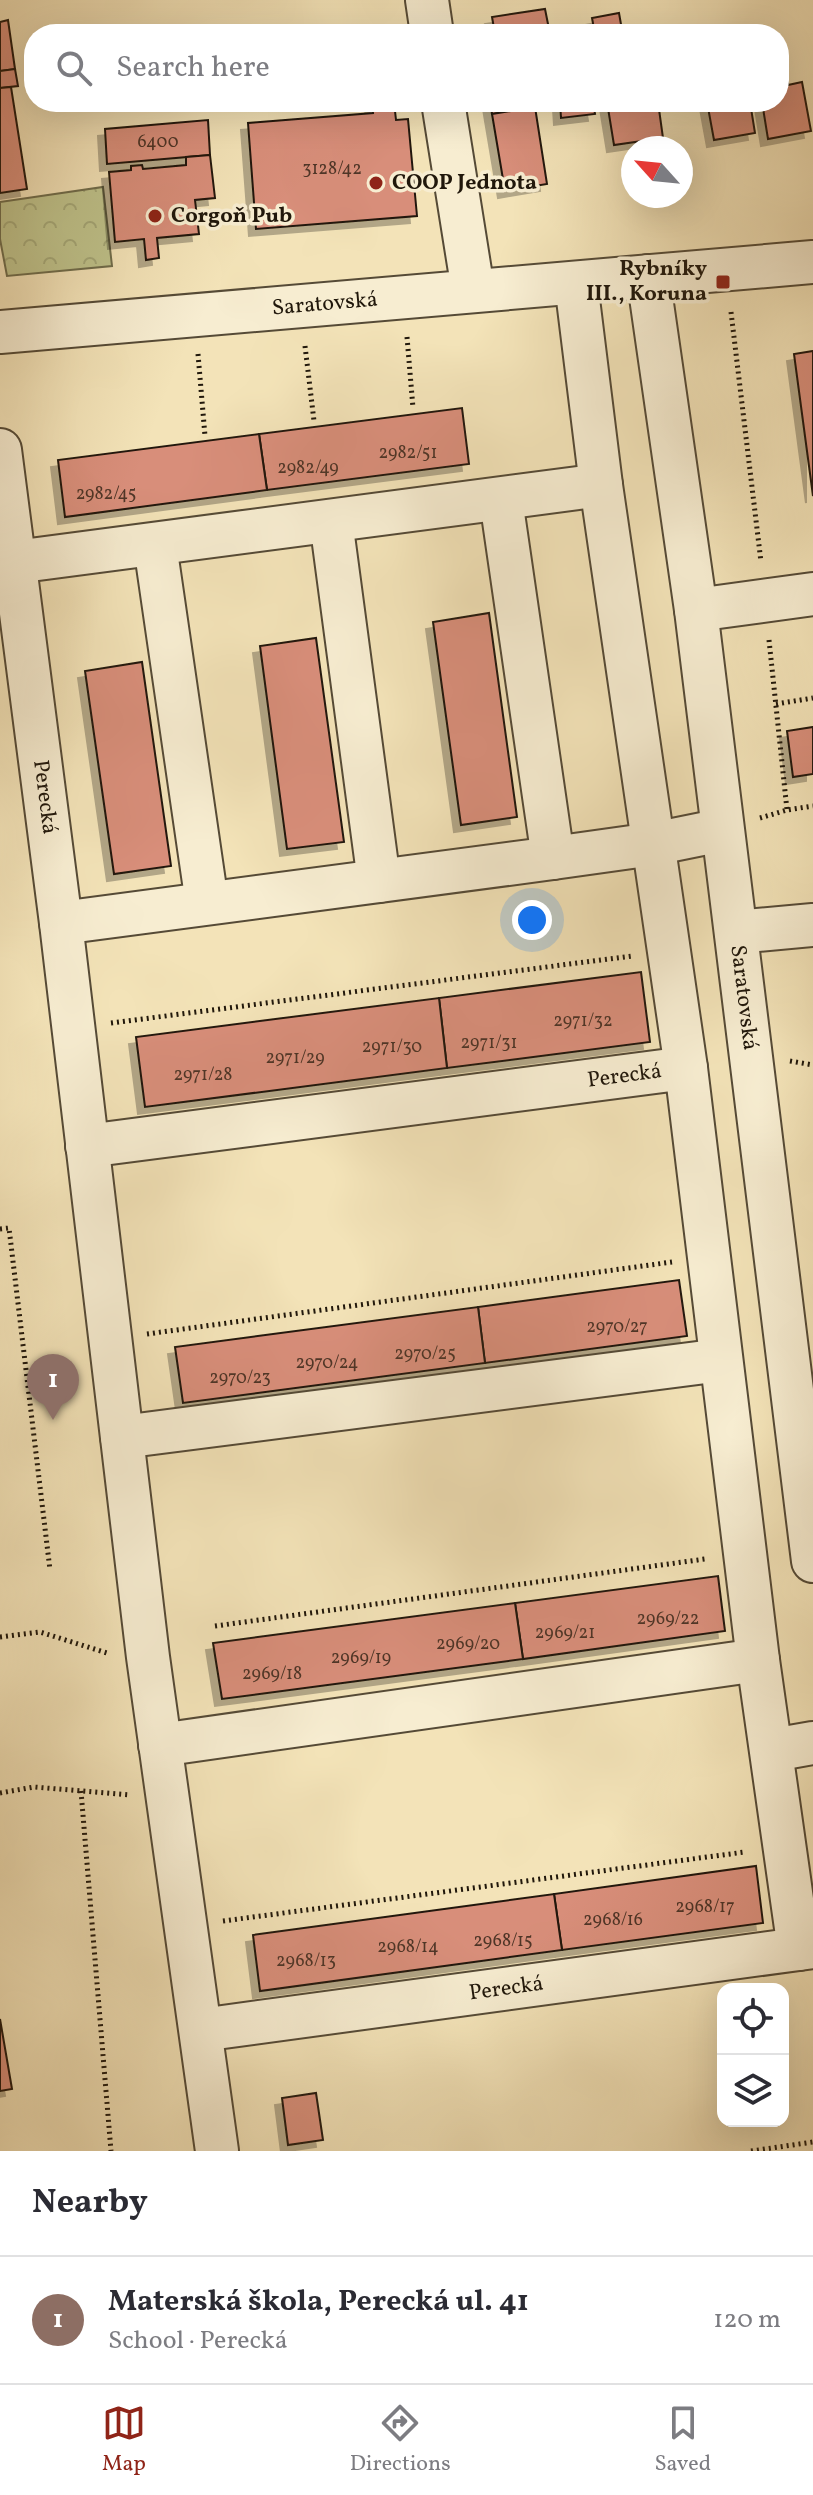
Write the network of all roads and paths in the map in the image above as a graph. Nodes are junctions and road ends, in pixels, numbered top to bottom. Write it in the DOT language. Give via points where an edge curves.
graph roads {
  1 [pos="427,0"];
  2 [pos="431,24"];
  3 [pos="445,112"];
  4 [pos="813,262"];
  5 [pos="648,276"];
  6 [pos="576,283"];
  7 [pos="473,290"];
  8 [pos="0,332"];
  9 [pos="407,337"];
  10 [pos="305,345"];
  11 [pos="198,354"];
  12 [pos="413,408"];
  13 [pos="314,421"];
  14 [pos="205,436"];
  15 [pos="0,450"];
  16 [pos="601,485"];
  17 [pos="501,500"];
  18 [pos="331,521"];
  19 [pos="155,545"];
  20 [pos="15,562"];
  21 [pos="813,594"];
  22 [pos="696,610"];
  23 [pos="813,698"];
  24 [pos="776,704"];
  25 [pos="813,806"];
  26 [pos="722,830"];
  27 [pos="653,844"];
  28 [pos="553,858"];
  29 [pos="379,881"];
  30 [pos="207,903"];
  31 [pos="61,923"];
  32 [pos="813,925"];
  33 [pos="736,932"];
  34 [pos="669,952"];
  35 [pos="73,1028"];
  36 [pos="766,1062"];
  37 [pos="813,1065"];
  38 [pos="686,1068"];
  39 [pos="87,1146"];
  40 [pos="762,1147"];
  41 [pos="694,1153"];
  42 [pos="0,1229"];
  43 [pos="708,1258"];
  44 [pos="110,1339"];
  45 [pos="721,1360"];
  46 [pos="122,1437"];
  47 [pos="745,1553"];
  48 [pos="813,1561"];
  49 [pos="50,1570"];
  50 [pos="215,1626"];
  51 [pos="0,1637"];
  52 [pos="148,1657"];
  53 [pos="758,1660"];
  54 [pos="160,1745"];
  55 [pos="793,1746"];
  56 [pos="81,1791"];
  57 [pos="0,1793"];
  58 [pos="167,1798"];
  59 [pos="785,1847"];
  60 [pos="186,1926"];
  61 [pos="806,1948"];
  62 [pos="201,2030"];
  63 [pos="813,2142"];
  64 [pos="111,2151"];
  65 [pos="217,2151"];
  66 [pos="751,2151"];
  1 -- 2 [label="street"];
  3 -- 7 [label="street"];
  4 -- 5 [label="street, Saratovská"];
  5 -- 6 [label="street, Saratovská"];
  5 -- 22 [label="street, Saratovská"];
  6 -- 7 [label="street, Saratovská"];
  6 -- 16 [label="street"];
  7 -- 8 [label="street, Saratovská"];
  9 -- 12 [label="path"];
  10 -- 13 [label="path"];
  11 -- 14 [label="path"];
  15 -- 20 [label="street, Perecká"];
  16 -- 17 [label="street"];
  16 -- 27 [label="street"];
  17 -- 18 [label="street"];
  17 -- 28 [label="street"];
  18 -- 19 [label="street"];
  18 -- 29 [label="street"];
  19 -- 20 [label="street"];
  19 -- 30 [label="street"];
  20 -- 31 [label="street, Perecká"];
  21 -- 22 [label="street"];
  22 -- 26 [label="street, Saratovská"];
  23 -- 24 [label="path"];
  25 -- 26 [label="path"];
  26 -- 27 [label="street"];
  26 -- 33 [label="street, Saratovská"];
  27 -- 28 [label="street"];
  27 -- 34 [label="street"];
  28 -- 29 [label="street"];
  29 -- 30 [label="street"];
  30 -- 31 [label="street"];
  31 -- 35 [label="street, Perecká"];
  32 -- 33 [label="street, Saratovská"];
  33 -- 36 [label="street, Saratovská"];
  34 -- 35 [label="path"];
  34 -- 38 [label="street"];
  35 -- 39 [label="street, Perecká"];
  36 -- 37 [label="path"];
  36 -- 40 [label="street"];
  38 -- 39 [label="street, Perecká"];
  38 -- 41 [label="street"];
  39 -- 44 [label="street, Perecká"];
  40 -- 41 [label="street"];
  40 -- 48 [label="street"];
  41 -- 43 [label="street"];
  42 -- 49 [label="path" via="9,1228"];
  43 -- 44 [label="path"];
  43 -- 45 [label="street"];
  44 -- 46 [label="street, Perecká"];
  45 -- 46 [label="street"];
  45 -- 47 [label="street"];
  46 -- 52 [label="street, Perecká"];
  47 -- 50 [label="path"];
  47 -- 53 [label="street"];
  51 -- 52 [label="path" via="40,1632 113,1655"];
  52 -- 54 [label="street, Perecká"];
  53 -- 54 [label="street"];
  53 -- 55 [label="street"];
  54 -- 58 [label="street, Perecká"];
  55 -- 59 [label="street"];
  56 -- 57 [label="path" via="34,1787"];
  56 -- 58 [label="path"];
  56 -- 64 [label="path"];
  58 -- 60 [label="street, Perecká"];
  59 -- 60 [label="path"];
  59 -- 61 [label="street"];
  60 -- 62 [label="street, Perecká"];
  61 -- 62 [label="street, Perecká"];
  62 -- 65 [label="street, Perecká"];
  63 -- 66 [label="path"];
}
